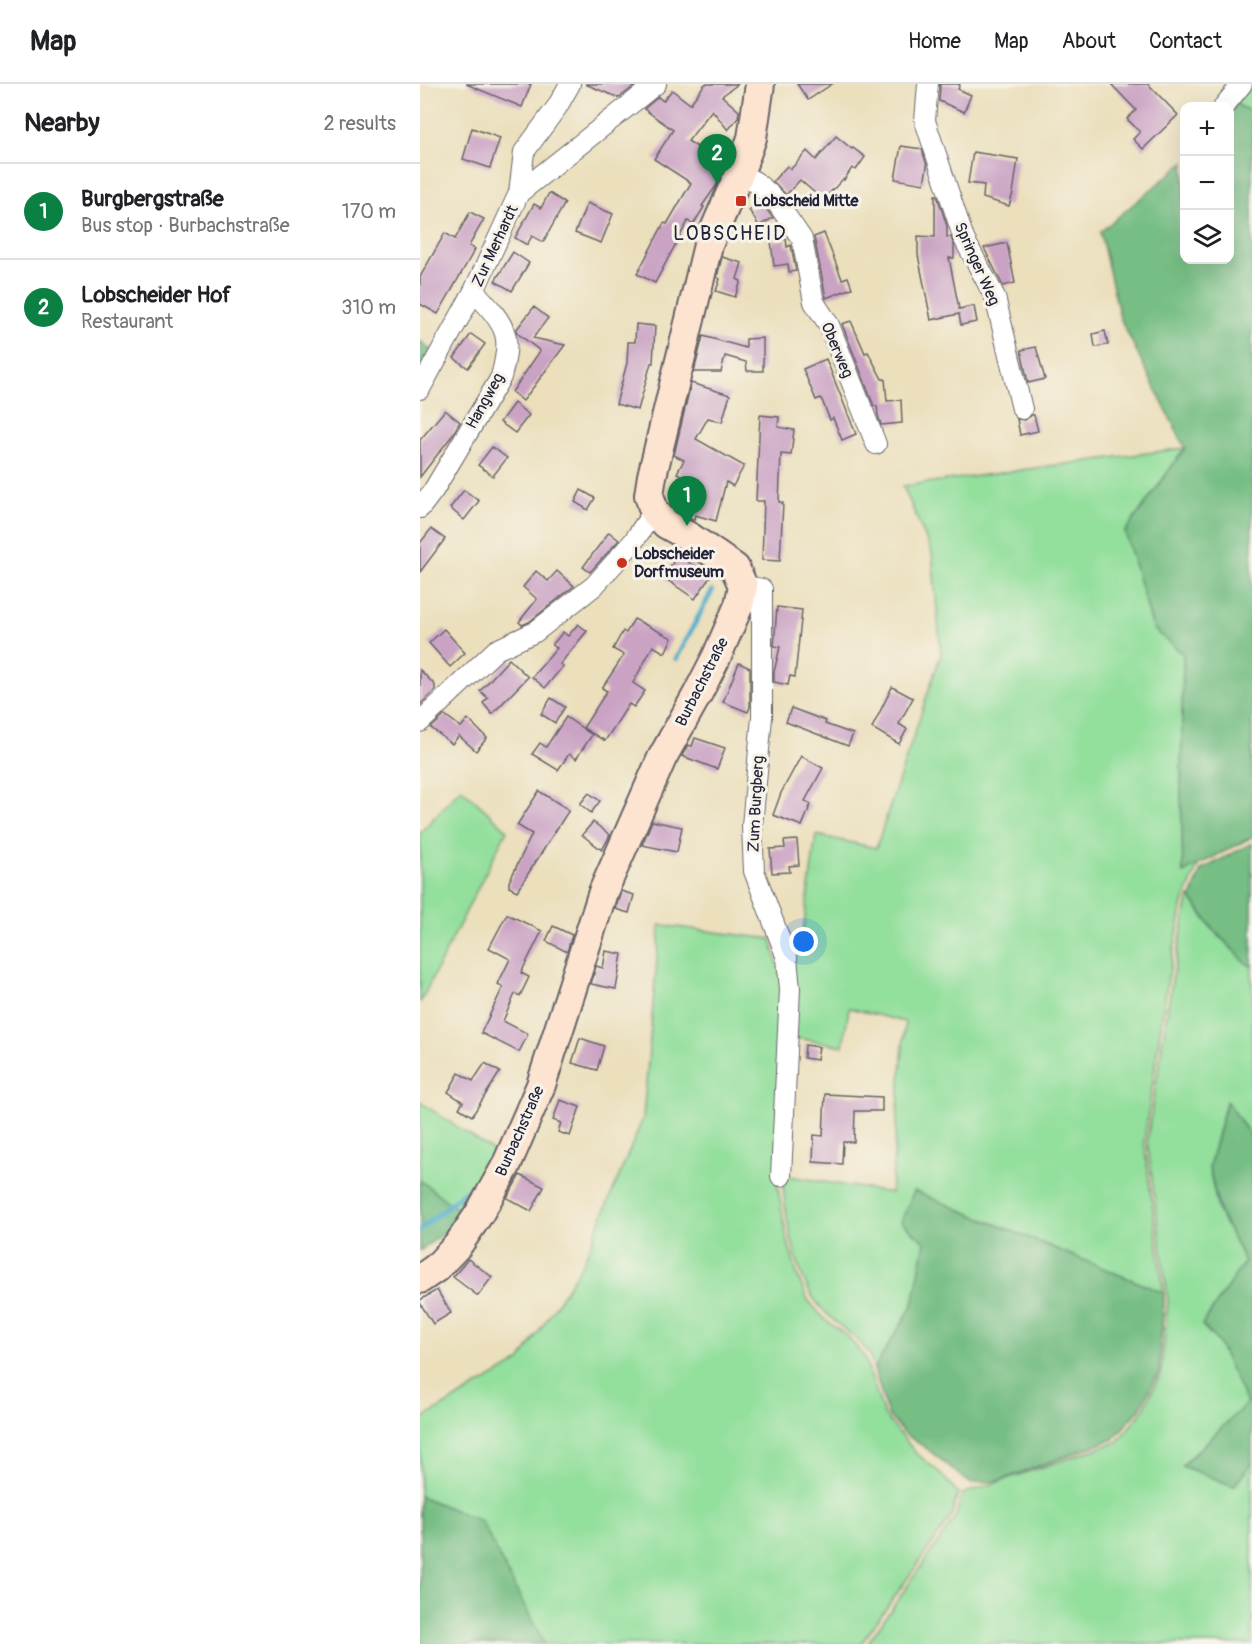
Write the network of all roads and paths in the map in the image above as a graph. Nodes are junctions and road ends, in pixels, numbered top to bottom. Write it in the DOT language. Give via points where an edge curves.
graph roads {
  1 [pos="570,84"];
  2 [pos="656,84"];
  3 [pos="760,84"];
  4 [pos="928,84"];
  5 [pos="1242,84"];
  6 [pos="1227,102"];
  7 [pos="739,174"];
  8 [pos="519,193"];
  9 [pos="474,291"];
  10 [pos="420,389"];
  11 [pos="1022,409"];
  12 [pos="876,444"];
  13 [pos="420,508"];
  14 [pos="654,510"];
  15 [pos="743,586"];
  16 [pos="420,722"];
  17 [pos="781,1176"];
  18 [pos="420,1279"];
  1 -- 8 [label="street" via="524,152"];
  2 -- 8 [label="street, Zur Merhardt"];
  3 -- 7 [label="street" via="752,138"];
  4 -- 11 [label="street, Springer Weg" via="926,121 964,239 995,297"];
  5 -- 6 [label="street"];
  7 -- 12 [label="street, Oberweg" via="773,197 802,239 813,302 829,325"];
  7 -- 14 [label="street" via="708,245 652,476 650,495"];
  8 -- 9 [label="street, Zur Merhardt"];
  9 -- 10 [label="street, Zur Merhardt"];
  9 -- 13 [label="street, Hangweg" via="492,309 506,335 501,377"];
  14 -- 15 [label="street" via="666,524 735,568"];
  14 -- 16 [label="street" via="633,542 594,586 535,632 496,651"];
  15 -- 17 [label="street, Zum Burgberg" via="762,589 762,717 752,826 754,872 787,958 790,989"];
  15 -- 18 [label="street, Burbachstraße" via="716,658 662,758 603,892 541,1085 506,1166 458,1245"];
}
